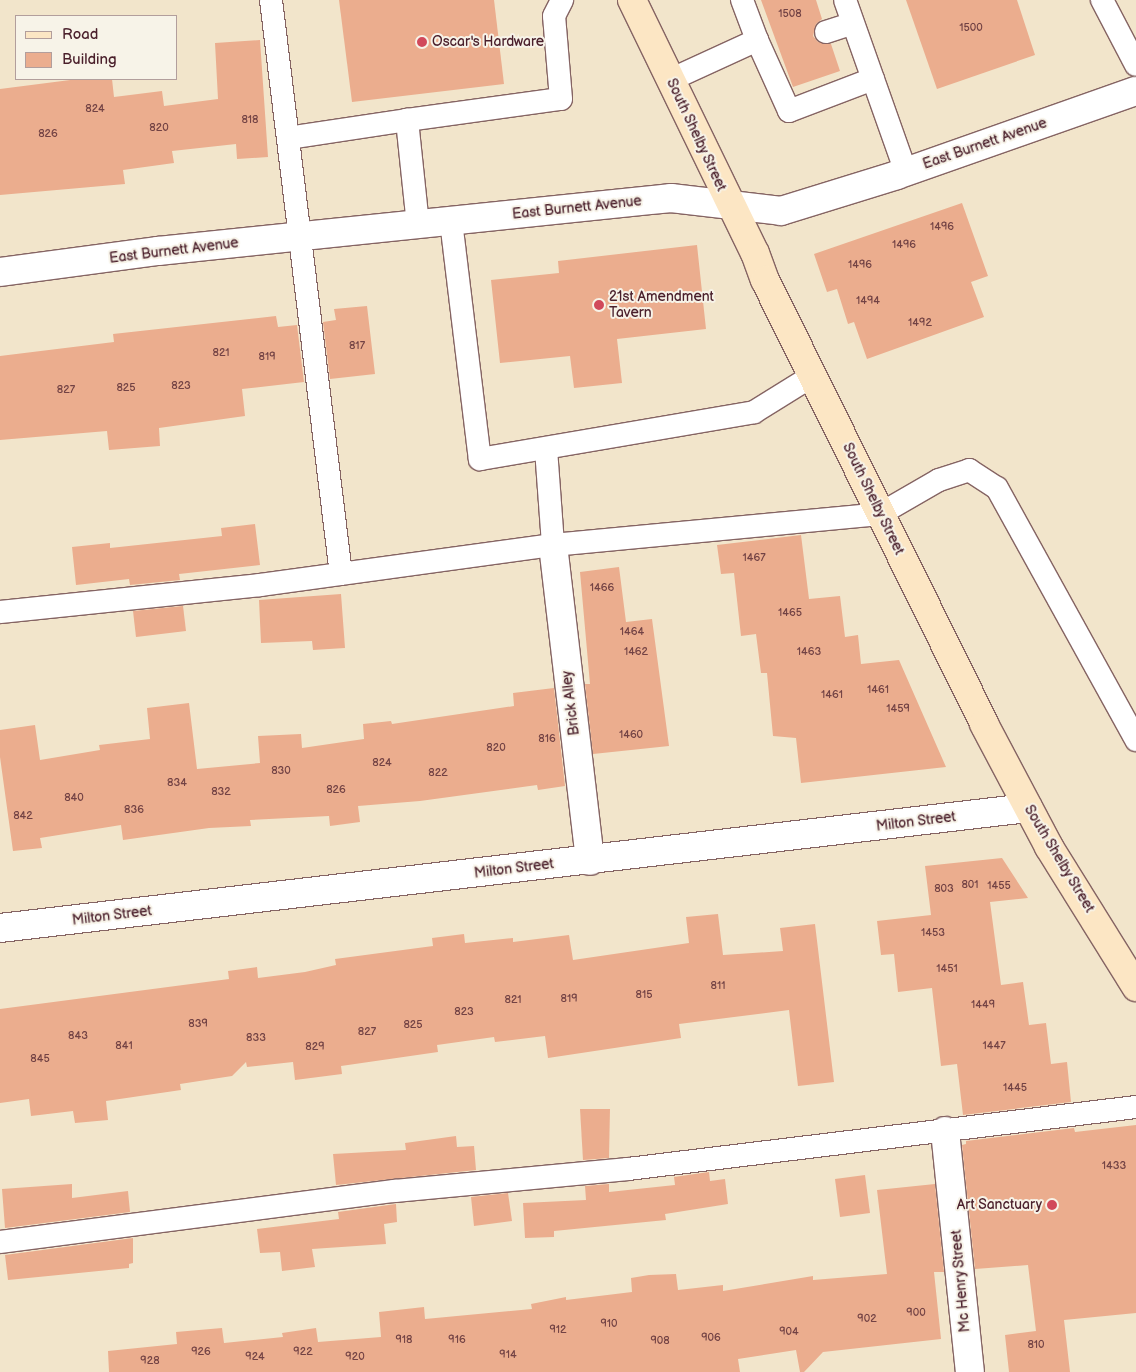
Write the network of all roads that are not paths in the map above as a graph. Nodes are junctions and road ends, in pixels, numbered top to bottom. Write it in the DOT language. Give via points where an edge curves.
graph roads {
  1 [pos="271,0"];
  2 [pos="562,0"];
  3 [pos="632,0"];
  4 [pos="845,0"];
  5 [pos="1102,0"];
  6 [pos="749,3"];
  7 [pos="853,23"];
  8 [pos="826,32"];
  9 [pos="767,49"];
  10 [pos="1136,65"];
  11 [pos="873,79"];
  12 [pos="670,80"];
  13 [pos="1136,91"];
  14 [pos="407,120"];
  15 [pos="288,138"];
  16 [pos="906,172"];
  17 [pos="730,206"];
  18 [pos="452,221"];
  19 [pos="418,225"];
  20 [pos="301,237"];
  21 [pos="0,272"];
  22 [pos="812,376"];
  23 [pos="546,449"];
  24 [pos="880,514"];
  25 [pos="553,545"];
  26 [pos="341,574"];
  27 [pos="0,612"];
  28 [pos="1136,740"];
  29 [pos="1028,808"];
  30 [pos="590,861"];
  31 [pos="0,928"];
  32 [pos="1136,987"];
  33 [pos="1136,1107"];
  34 [pos="945,1131"];
  35 [pos="0,1242"];
  36 [pos="970,1372"];
  1 -- 15 [label="lane"];
  2 -- 14 [label="lane" via="554,16 561,99"];
  3 -- 12 [label="main road, South Shelby Street"];
  4 -- 7 [label="lane"];
  5 -- 10 [label="lane"];
  6 -- 9 [label="lane"];
  7 -- 8 [label="lane"];
  7 -- 11 [label="lane"];
  9 -- 11 [label="lane" via="789,111"];
  9 -- 12 [label="lane"];
  11 -- 16 [label="lane"];
  12 -- 17 [label="main road, South Shelby Street"];
  13 -- 16 [label="street, East Burnett Avenue"];
  14 -- 15 [label="lane"];
  14 -- 19 [label="lane"];
  15 -- 20 [label="lane"];
  16 -- 17 [label="street, East Burnett Avenue" via="782,211"];
  17 -- 18 [label="street, East Burnett Avenue" via="671,198"];
  17 -- 22 [label="main road, South Shelby Street"];
  18 -- 19 [label="street, East Burnett Avenue"];
  18 -- 23 [label="lane" via="480,459"];
  19 -- 20 [label="street, East Burnett Avenue"];
  20 -- 21 [label="street, East Burnett Avenue"];
  20 -- 26 [label="lane"];
  22 -- 23 [label="lane" via="754,412"];
  22 -- 24 [label="main road, South Shelby Street"];
  23 -- 25 [label="lane"];
  24 -- 25 [label="lane"];
  24 -- 28 [label="lane" via="939,480 969,470 997,488"];
  24 -- 29 [label="main road, South Shelby Street"];
  25 -- 26 [label="lane"];
  25 -- 30 [label="street, Brick Alley"];
  26 -- 27 [label="lane"];
  29 -- 30 [label="street, Milton Street"];
  29 -- 32 [label="main road, South Shelby Street"];
  30 -- 31 [label="street, Milton Street"];
  33 -- 34 [label="lane"];
  34 -- 35 [label="lane" via="628,1169 395,1191"];
  34 -- 36 [label="street, Mc Henry Street"];
}
